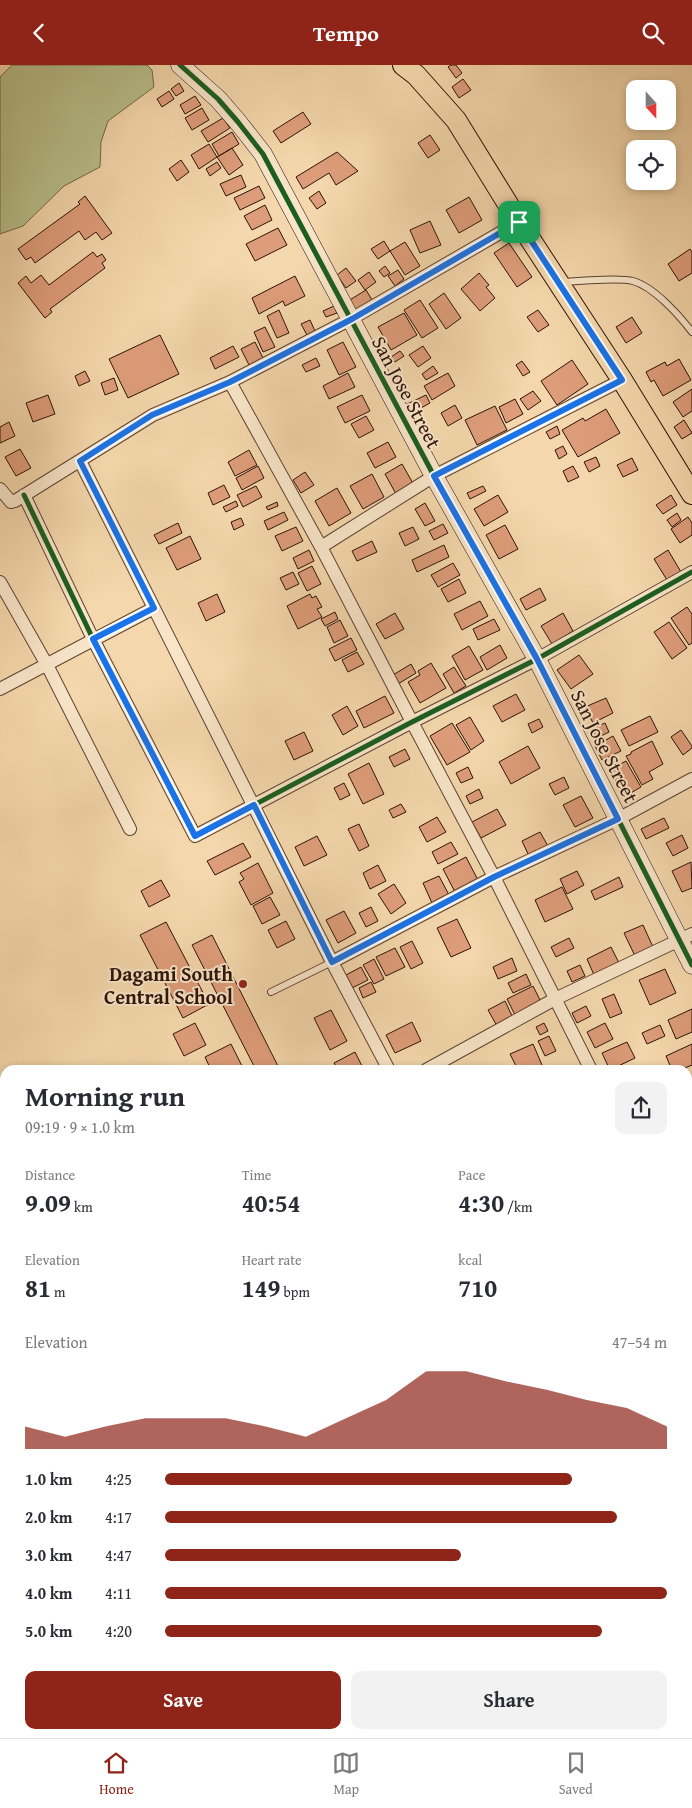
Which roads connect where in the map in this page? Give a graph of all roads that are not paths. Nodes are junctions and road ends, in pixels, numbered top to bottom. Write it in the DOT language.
graph roads {
  1 [pos="180,65"];
  2 [pos="402,65"];
  3 [pos="519,222"];
  4 [pos="558,282"];
  5 [pos="352,319"];
  6 [pos="692,332"];
  7 [pos="622,380"];
  8 [pos="230,382"];
  9 [pos="80,461"];
  10 [pos="434,476"];
  11 [pos="0,489"];
  12 [pos="24,495"];
  13 [pos="692,495"];
  14 [pos="321,547"];
  15 [pos="692,572"];
  16 [pos="0,582"];
  17 [pos="154,608"];
  18 [pos="93,639"];
  19 [pos="537,659"];
  20 [pos="47,665"];
  21 [pos="0,689"];
  22 [pos="412,722"];
  23 [pos="692,779"];
  24 [pos="254,805"];
  25 [pos="618,819"];
  26 [pos="130,829"];
  27 [pos="494,877"];
  28 [pos="686,938"];
  29 [pos="332,962"];
  30 [pos="692,965"];
  31 [pos="271,992"];
  32 [pos="555,999"];
  33 [pos="386,1065"];
  34 [pos="435,1065"];
  35 [pos="588,1065"];
  1 -- 5 [label="street, San Jose Street"];
  2 -- 3 [label="main road"];
  3 -- 4 [label="main road"];
  3 -- 5 [label="street"];
  4 -- 6 [label="lane"];
  4 -- 7 [label="main road"];
  5 -- 8 [label="street"];
  5 -- 10 [label="street, San Jose Street"];
  7 -- 10 [label="street"];
  7 -- 13 [label="main road"];
  8 -- 9 [label="street"];
  8 -- 14 [label="street"];
  9 -- 12 [label="street"];
  9 -- 17 [label="street"];
  10 -- 14 [label="street"];
  10 -- 19 [label="street, San Jose Street"];
  11 -- 12 [label="street"];
  12 -- 18 [label="street"];
  14 -- 22 [label="street"];
  15 -- 19 [label="street"];
  16 -- 20 [label="street"];
  17 -- 18 [label="street"];
  17 -- 24 [label="street"];
  18 -- 20 [label="street"];
  18 -- 24 [label="street"];
  19 -- 22 [label="street"];
  19 -- 25 [label="street, San Jose Street"];
  20 -- 21 [label="street"];
  20 -- 26 [label="street"];
  22 -- 24 [label="street"];
  22 -- 27 [label="street"];
  23 -- 25 [label="street"];
  24 -- 29 [label="street"];
  25 -- 27 [label="street"];
  25 -- 28 [label="street, San Jose Street"];
  27 -- 29 [label="street"];
  27 -- 32 [label="street"];
  28 -- 30 [label="street, San Jose Street"];
  28 -- 32 [label="street"];
  29 -- 31 [label="lane"];
  29 -- 33 [label="street"];
  32 -- 34 [label="street"];
  32 -- 35 [label="street"];
}
